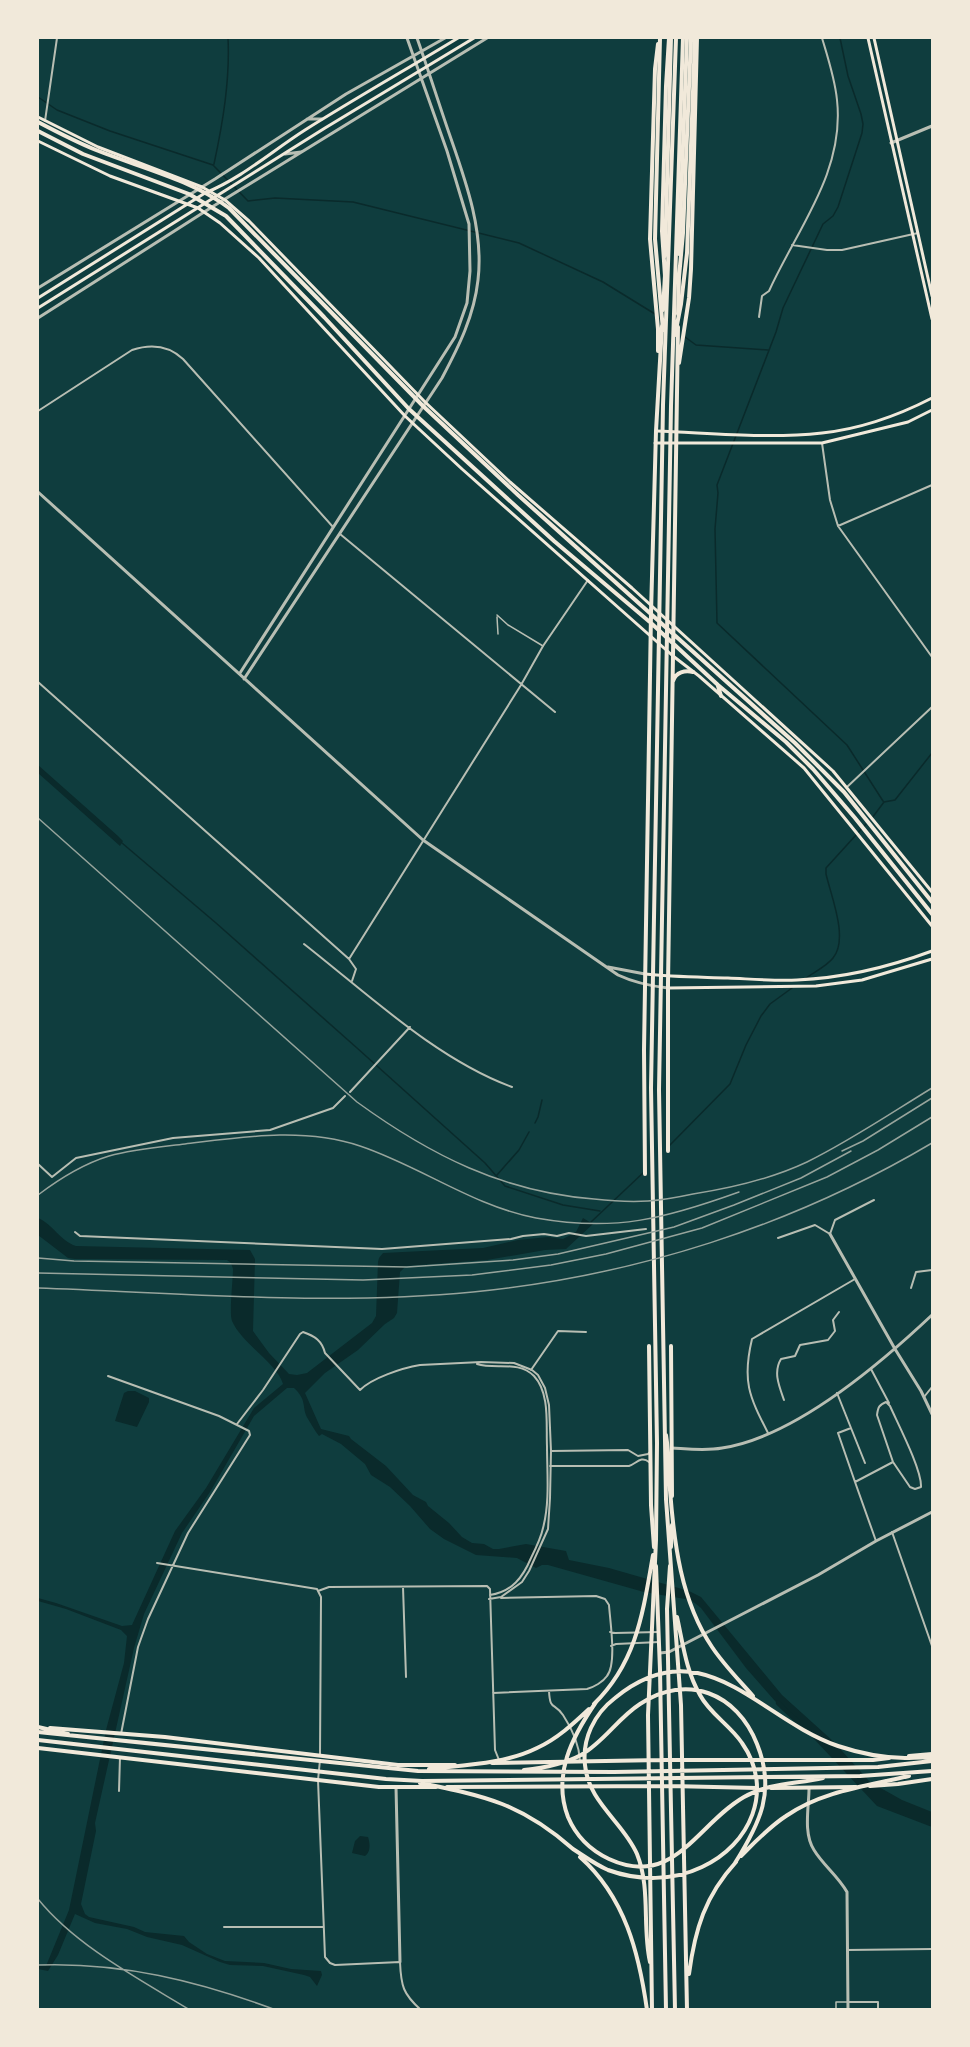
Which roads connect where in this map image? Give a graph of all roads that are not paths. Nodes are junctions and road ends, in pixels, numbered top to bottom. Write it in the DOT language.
graph roads {
  1 [pos="56,38"];
  2 [pos="407,38"];
  3 [pos="417,38"];
  4 [pos="445,38"];
  5 [pos="458,38"];
  6 [pos="473,38"];
  7 [pos="480,38"];
  8 [pos="487,38"];
  9 [pos="660,38"];
  10 [pos="672,38"];
  11 [pos="691,38"];
  12 [pos="823,38"];
  13 [pos="868,38"];
  14 [pos="874,38"];
  15 [pos="422,51"];
  16 [pos="413,56"];
  17 [pos="424,59"];
  18 [pos="416,63"];
  19 [pos="426,66"];
  20 [pos="419,71"];
  21 [pos="429,74"];
  22 [pos="422,79"];
  23 [pos="38,117"];
  24 [pos="324,118"];
  25 [pos="305,119"];
  26 [pos="38,122"];
  27 [pos="44,123"];
  28 [pos="933,126"];
  29 [pos="38,131"];
  30 [pos="38,141"];
  31 [pos="898,141"];
  32 [pos="891,143"];
  33 [pos="304,151"];
  34 [pos="285,154"];
  35 [pos="200,188"];
  36 [pos="207,192"];
  37 [pos="189,194"];
  38 [pos="215,197"];
  39 [pos="197,198"];
  40 [pos="178,201"];
  41 [pos="223,201"];
  42 [pos="206,203"];
  43 [pos="188,204"];
  44 [pos="212,207"];
  45 [pos="198,208"];
  46 [pos="204,212"];
  47 [pos="918,233"];
  48 [pos="913,234"];
  49 [pos="792,245"];
  50 [pos="664,276"];
  51 [pos="679,277"];
  52 [pos="38,288"];
  53 [pos="933,296"];
  54 [pos="38,298"];
  55 [pos="38,308"];
  56 [pos="759,317"];
  57 [pos="38,318"];
  58 [pos="933,319"];
  59 [pos="660,330"];
  60 [pos="677,347"];
  61 [pos="664,348"];
  62 [pos="417,397"];
  63 [pos="933,398"];
  64 [pos="424,404"];
  65 [pos="409,410"];
  66 [pos="933,410"];
  67 [pos="38,411"];
  68 [pos="405,416"];
  69 [pos="417,416"];
  70 [pos="412,422"];
  71 [pos="656,431"];
  72 [pos="677,432"];
  73 [pos="655,443"];
  74 [pos="677,443"];
  75 [pos="822,443"];
  76 [pos="933,485"];
  77 [pos="38,492"];
  78 [pos="837,526"];
  79 [pos="334,527"];
  80 [pos="339,534"];
  81 [pos="588,580"];
  82 [pos="651,605"];
  83 [pos="651,613"];
  84 [pos="651,623"];
  85 [pos="674,627"];
  86 [pos="498,634"];
  87 [pos="674,634"];
  88 [pos="650,636"];
  89 [pos="673,645"];
  90 [pos="543,646"];
  91 [pos="673,656"];
  92 [pos="933,657"];
  93 [pos="693,672"];
  94 [pos="240,674"];
  95 [pos="244,679"];
  96 [pos="38,682"];
  97 [pos="672,685"];
  98 [pos="718,685"];
  99 [pos="521,686"];
  100 [pos="722,696"];
  101 [pos="758,701"];
  102 [pos="754,705"];
  103 [pos="933,707"];
  104 [pos="555,712"];
  105 [pos="847,787"];
  106 [pos="843,803"];
  107 [pos="837,806"];
  108 [pos="423,840"];
  109 [pos="904,879"];
  110 [pos="899,883"];
  111 [pos="933,892"];
  112 [pos="933,902"];
  113 [pos="933,914"];
  114 [pos="933,926"];
  115 [pos="304,944"];
  116 [pos="933,951"];
  117 [pos="349,959"];
  118 [pos="933,959"];
  119 [pos="606,966"];
  120 [pos="645,974"];
  121 [pos="668,976"];
  122 [pos="352,981"];
  123 [pos="645,985"];
  124 [pos="668,988"];
  125 [pos="410,1027"];
  126 [pos="512,1087"];
  127 [pos="350,1092"];
  128 [pos="345,1096"];
  129 [pos="668,1151"];
  130 [pos="38,1164"];
  131 [pos="645,1174"];
  132 [pos="874,1200"];
  133 [pos="646,1229"];
  134 [pos="75,1232"];
  135 [pos="830,1234"];
  136 [pos="778,1238"];
  137 [pos="933,1270"];
  138 [pos="855,1280"];
  139 [pos="911,1288"];
  140 [pos="839,1312"];
  141 [pos="933,1315"];
  142 [pos="586,1332"];
  143 [pos="649,1346"];
  144 [pos="670,1346"];
  145 [pos="895,1349"];
  146 [pos="871,1369"];
  147 [pos="531,1371"];
  148 [pos="108,1376"];
  149 [pos="933,1387"];
  150 [pos="837,1393"];
  151 [pos="924,1397"];
  152 [pos="784,1400"];
  153 [pos="890,1406"];
  154 [pos="933,1414"];
  155 [pos="664,1421"];
  156 [pos="237,1424"];
  157 [pos="851,1428"];
  158 [pos="768,1433"];
  159 [pos="672,1448"];
  160 [pos="549,1451"];
  161 [pos="650,1452"];
  162 [pos="635,1454"];
  163 [pos="635,1462"];
  164 [pos="893,1462"];
  165 [pos="650,1463"];
  166 [pos="865,1463"];
  167 [pos="549,1466"];
  168 [pos="855,1482"];
  169 [pos="933,1512"];
  170 [pos="892,1532"];
  171 [pos="656,1540"];
  172 [pos="876,1541"];
  173 [pos="158,1563"];
  174 [pos="173,1566"];
  175 [pos="527,1570"];
  176 [pos="403,1587"];
  177 [pos="318,1591"];
  178 [pos="490,1597"];
  179 [pos="497,1598"];
  180 [pos="674,1598"];
  181 [pos="610,1632"];
  182 [pos="659,1632"];
  183 [pos="659,1642"];
  184 [pos="611,1646"];
  185 [pos="933,1646"];
  186 [pos="669,1652"];
  187 [pos="660,1653"];
  188 [pos="406,1677"];
  189 [pos="549,1691"];
  190 [pos="493,1693"];
  191 [pos="758,1701"];
  192 [pos="596,1702"];
  193 [pos="38,1727"];
  194 [pos="38,1732"];
  195 [pos="120,1734"];
  196 [pos="89,1739"];
  197 [pos="38,1740"];
  198 [pos="38,1748"];
  199 [pos="117,1756"];
  200 [pos="321,1757"];
  201 [pos="933,1758"];
  202 [pos="661,1760"];
  203 [pos="671,1760"];
  204 [pos="580,1761"];
  205 [pos="500,1763"];
  206 [pos="418,1771"];
  207 [pos="933,1772"];
  208 [pos="507,1773"];
  209 [pos="919,1773"];
  210 [pos="833,1776"];
  211 [pos="933,1779"];
  212 [pos="318,1780"];
  213 [pos="405,1780"];
  214 [pos="662,1786"];
  215 [pos="671,1786"];
  216 [pos="396,1787"];
  217 [pos="809,1789"];
  218 [pos="119,1791"];
  219 [pos="573,1849"];
  220 [pos="735,1863"];
  221 [pos="224,1927"];
  222 [pos="323,1927"];
  223 [pos="933,1949"];
  224 [pos="847,1950"];
  225 [pos="400,1962"];
  226 [pos="652,1971"];
  227 [pos="687,1987"];
  228 [pos="848,2002"];
  229 [pos="421,2010"];
  230 [pos="647,2010"];
  231 [pos="652,2010"];
  232 [pos="666,2010"];
  233 [pos="675,2010"];
  234 [pos="687,2010"];
  235 [pos="836,2010"];
  236 [pos="848,2010"];
  237 [pos="878,2010"];
  1 -- 27 [label="street"];
  2 -- 16 [label="street"];
  3 -- 15 [label="street"];
  4 -- 15 [label="street"];
  5 -- 17 [label="main road"];
  6 -- 7 [label="street"];
  6 -- 19 [label="main road"];
  8 -- 21 [label="street"];
  9 -- 59 [label="main road"];
  9 -- 61 [label="main road"];
  10 -- 50 [label="main road"];
  10 -- 50 [label="main road"];
  10 -- 61 [label="main road"];
  11 -- 51 [label="main road"];
  11 -- 51 [label="main road"];
  11 -- 60 [label="main road"];
  11 -- 60 [label="main road"];
  11 -- 60 [label="main road"];
  12 -- 49 [label="street"];
  13 -- 32 [label="main road"];
  14 -- 31 [label="main road"];
  15 -- 16 [label="street"];
  15 -- 17 [label="street"];
  16 -- 18 [label="street"];
  16 -- 25 [label="street"];
  17 -- 18 [label="main road"];
  17 -- 19 [label="street"];
  18 -- 20 [label="street"];
  18 -- 24 [label="main road"];
  19 -- 20 [label="main road"];
  19 -- 21 [label="street"];
  20 -- 22 [label="street"];
  20 -- 34 [label="main road"];
  21 -- 22 [label="street"];
  21 -- 64 [label="street"];
  22 -- 33 [label="street"];
  22 -- 62 [label="street"];
  23 -- 27 [label="main road"];
  24 -- 25 [label="street"];
  24 -- 36 [label="main road"];
  25 -- 35 [label="street"];
  26 -- 27 [label="main road"];
  27 -- 35 [label="main road"];
  28 -- 31 [label="street"];
  29 -- 37 [label="main road"];
  30 -- 40 [label="main road"];
  31 -- 32 [label="street"];
  31 -- 47 [label="main road"];
  32 -- 48 [label="main road"];
  33 -- 34 [label="street"];
  33 -- 41 [label="street"];
  34 -- 38 [label="main road"];
  35 -- 36 [label="main road"];
  35 -- 37 [label="street"];
  36 -- 38 [label="main road"];
  36 -- 39 [label="main road"];
  37 -- 39 [label="main road"];
  37 -- 40 [label="street"];
  38 -- 41 [label="main road"];
  38 -- 42 [label="main road"];
  39 -- 42 [label="main road"];
  39 -- 43 [label="main road"];
  40 -- 43 [label="main road"];
  40 -- 52 [label="street"];
  41 -- 44 [label="street"];
  41 -- 62 [label="main road"];
  42 -- 44 [label="main road"];
  42 -- 45 [label="main road"];
  43 -- 45 [label="main road"];
  43 -- 54 [label="main road"];
  44 -- 46 [label="street"];
  44 -- 65 [label="main road"];
  45 -- 46 [label="main road"];
  45 -- 55 [label="main road"];
  46 -- 57 [label="street"];
  46 -- 68 [label="main road"];
  47 -- 48 [label="street"];
  47 -- 53 [label="main road"];
  48 -- 49 [label="street"];
  48 -- 58 [label="main road"];
  49 -- 56 [label="street"];
  50 -- 59 [label="main road"];
  51 -- 60 [label="main road"];
  59 -- 71 [label="main road"];
  60 -- 72 [label="main road"];
  60 -- 155 [label="main road"];
  61 -- 171 [label="main road"];
  62 -- 64 [label="main road"];
  62 -- 65 [label="street"];
  63 -- 72 [label="main road"];
  64 -- 69 [label="street"];
  64 -- 82 [label="main road"];
  64 -- 83 [label="main road"];
  65 -- 68 [label="street"];
  65 -- 69 [label="main road"];
  66 -- 75 [label="main road"];
  67 -- 79 [label="street"];
  68 -- 70 [label="main road"];
  68 -- 79 [label="street"];
  69 -- 70 [label="street"];
  69 -- 84 [label="main road"];
  70 -- 80 [label="street"];
  70 -- 81 [label="main road"];
  71 -- 72 [label="main road"];
  71 -- 73 [label="main road"];
  72 -- 74 [label="main road"];
  73 -- 74 [label="main road"];
  73 -- 82 [label="main road"];
  74 -- 75 [label="main road"];
  74 -- 85 [label="main road"];
  75 -- 78 [label="street"];
  76 -- 78 [label="street"];
  77 -- 94 [label="street"];
  78 -- 92 [label="street"];
  79 -- 94 [label="street"];
  80 -- 95 [label="street"];
  80 -- 99 [label="street"];
  81 -- 88 [label="main road"];
  81 -- 90 [label="street"];
  82 -- 83 [label="main road"];
  82 -- 85 [label="main road"];
  83 -- 84 [label="main road"];
  83 -- 87 [label="main road"];
  84 -- 88 [label="main road"];
  84 -- 89 [label="main road"];
  85 -- 87 [label="main road"];
  85 -- 101 [label="main road"];
  86 -- 90 [label="lane"];
  87 -- 89 [label="main road"];
  87 -- 102 [label="main road"];
  88 -- 91 [label="main road"];
  88 -- 120 [label="main road"];
  89 -- 91 [label="main road"];
  89 -- 98 [label="main road"];
  90 -- 99 [label="street"];
  91 -- 93 [label="main road"];
  91 -- 97 [label="main road"];
  93 -- 97 [label="main road"];
  93 -- 100 [label="main road"];
  94 -- 95 [label="street"];
  95 -- 108 [label="street"];
  96 -- 117 [label="street"];
  97 -- 121 [label="main road"];
  98 -- 100 [label="main road"];
  98 -- 106 [label="main road"];
  99 -- 104 [label="street"];
  99 -- 108 [label="street"];
  100 -- 107 [label="main road"];
  101 -- 102 [label="main road"];
  101 -- 105 [label="main road"];
  102 -- 112 [label="main road"];
  103 -- 105 [label="street"];
  105 -- 111 [label="main road"];
  106 -- 107 [label="main road"];
  106 -- 109 [label="main road"];
  107 -- 110 [label="main road"];
  108 -- 117 [label="street"];
  108 -- 119 [label="street"];
  109 -- 110 [label="main road"];
  109 -- 113 [label="main road"];
  110 -- 114 [label="main road"];
  115 -- 122 [label="street"];
  116 -- 121 [label="main road"];
  117 -- 122 [label="street"];
  118 -- 124 [label="main road"];
  119 -- 120 [label="street"];
  119 -- 123 [label="street"];
  120 -- 121 [label="main road"];
  120 -- 123 [label="main road"];
  121 -- 124 [label="main road"];
  122 -- 125 [label="street"];
  123 -- 124 [label="street"];
  123 -- 131 [label="main road"];
  124 -- 129 [label="main road"];
  125 -- 126 [label="street"];
  125 -- 127 [label="street"];
  128 -- 130 [label="street"];
  132 -- 135 [label="street"];
  133 -- 134 [label="street"];
  135 -- 136 [label="street"];
  135 -- 138 [label="street"];
  137 -- 139 [label="street"];
  138 -- 145 [label="street"];
  138 -- 158 [label="street"];
  140 -- 152 [label="street"];
  141 -- 145 [label="street"];
  142 -- 147 [label="street"];
  143 -- 161 [label="main road"];
  144 -- 159 [label="main road"];
  145 -- 146 [label="street"];
  145 -- 151 [label="street"];
  146 -- 150 [label="street"];
  146 -- 153 [label="street"];
  147 -- 156 [label="street"];
  147 -- 160 [label="street"];
  148 -- 156 [label="street"];
  149 -- 151 [label="street"];
  150 -- 157 [label="street"];
  150 -- 158 [label="street"];
  151 -- 154 [label="street"];
  153 -- 164 [label="street"];
  153 -- 164 [label="street"];
  155 -- 180 [label="main road"];
  155 -- 191 [label="main road"];
  156 -- 174 [label="street"];
  157 -- 166 [label="street"];
  157 -- 168 [label="street"];
  158 -- 159 [label="street"];
  159 -- 186 [label="main road"];
  160 -- 162 [label="street"];
  160 -- 167 [label="street"];
  161 -- 162 [label="street"];
  161 -- 165 [label="main road"];
  162 -- 163 [label="street"];
  163 -- 165 [label="street"];
  163 -- 167 [label="street"];
  164 -- 168 [label="street"];
  165 -- 182 [label="main road"];
  167 -- 175 [label="street"];
  167 -- 175 [label="street"];
  168 -- 172 [label="street"];
  169 -- 170 [label="street"];
  170 -- 172 [label="street"];
  170 -- 185 [label="street"];
  171 -- 192 [label="main road"];
  171 -- 226 [label="main road"];
  172 -- 186 [label="street"];
  173 -- 174 [label="street"];
  174 -- 177 [label="street"];
  174 -- 195 [label="street"];
  175 -- 178 [label="street"];
  175 -- 179 [label="street"];
  176 -- 177 [label="street"];
  176 -- 178 [label="street"];
  176 -- 188 [label="street"];
  177 -- 200 [label="street"];
  178 -- 179 [label="street"];
  178 -- 190 [label="street"];
  179 -- 181 [label="street"];
  180 -- 219 [label="main road"];
  180 -- 227 [label="main road"];
  181 -- 182 [label="street"];
  181 -- 184 [label="street"];
  182 -- 183 [label="main road"];
  183 -- 184 [label="street"];
  183 -- 187 [label="main road"];
  184 -- 189 [label="street"];
  186 -- 187 [label="street"];
  186 -- 203 [label="main road"];
  187 -- 202 [label="main road"];
  189 -- 190 [label="street"];
  189 -- 204 [label="street"];
  190 -- 205 [label="street"];
  191 -- 201 [label="main road"];
  191 -- 226 [label="main road"];
  192 -- 206 [label="main road"];
  192 -- 210 [label="main road"];
  193 -- 195 [label="main road"];
  193 -- 196 [label="main road"];
  194 -- 196 [label="main road"];
  195 -- 200 [label="main road"];
  196 -- 206 [label="main road"];
  197 -- 213 [label="main road"];
  198 -- 199 [label="main road"];
  199 -- 212 [label="main road"];
  199 -- 218 [label="street"];
  200 -- 205 [label="main road"];
  200 -- 212 [label="street"];
  201 -- 203 [label="main road"];
  201 -- 208 [label="main road"];
  202 -- 203 [label="main road"];
  202 -- 204 [label="main road"];
  202 -- 214 [label="main road"];
  203 -- 215 [label="main road"];
  204 -- 205 [label="main road"];
  206 -- 208 [label="main road"];
  207 -- 209 [label="main road"];
  208 -- 220 [label="main road"];
  209 -- 210 [label="main road"];
  209 -- 220 [label="main road"];
  210 -- 213 [label="main road"];
  211 -- 217 [label="main road"];
  212 -- 216 [label="main road"];
  212 -- 222 [label="street"];
  213 -- 219 [label="main road"];
  214 -- 215 [label="main road"];
  214 -- 216 [label="main road"];
  214 -- 232 [label="main road"];
  215 -- 217 [label="main road"];
  215 -- 233 [label="main road"];
  216 -- 225 [label="street"];
  217 -- 224 [label="street"];
  219 -- 230 [label="main road"];
  220 -- 227 [label="main road"];
  221 -- 222 [label="street"];
  222 -- 225 [label="street"];
  223 -- 224 [label="street"];
  224 -- 228 [label="street"];
  225 -- 229 [label="street"];
  226 -- 231 [label="main road"];
  227 -- 234 [label="main road"];
  228 -- 235 [label="lane"];
  228 -- 236 [label="street"];
  228 -- 237 [label="street"];
}
